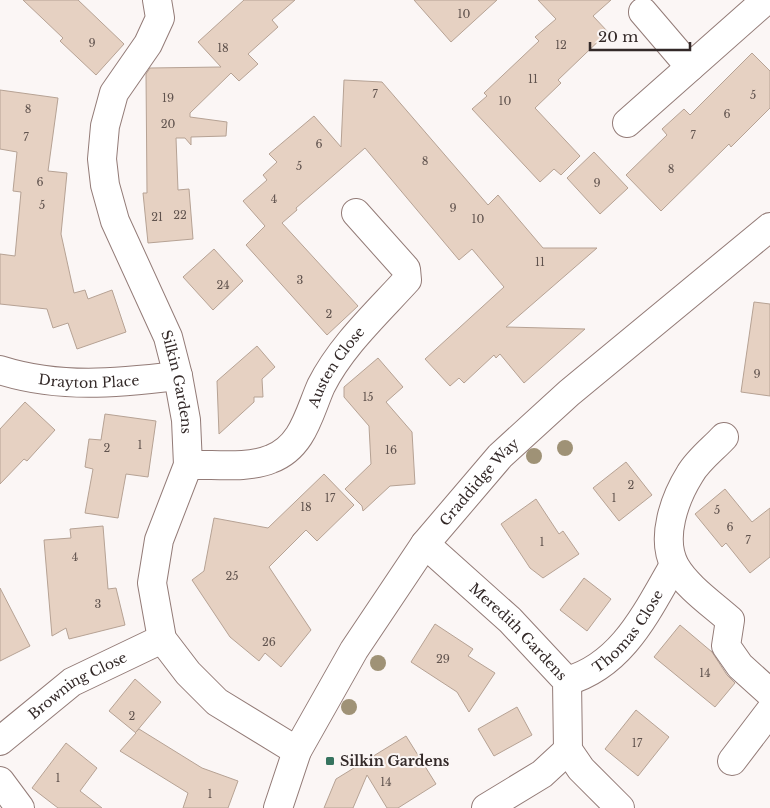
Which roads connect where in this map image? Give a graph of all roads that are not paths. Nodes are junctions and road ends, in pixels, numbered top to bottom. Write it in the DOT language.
graph roads {
  1 [pos="157,0"];
  2 [pos="766,0"];
  3 [pos="643,12"];
  4 [pos="690,67"];
  5 [pos="628,123"];
  6 [pos="356,213"];
  7 [pos="770,227"];
  8 [pos="3,376"];
  9 [pos="178,376"];
  10 [pos="724,437"];
  11 [pos="188,465"];
  12 [pos="425,544"];
  13 [pos="674,565"];
  14 [pos="162,639"];
  15 [pos="566,680"];
  16 [pos="770,692"];
  17 [pos="770,711"];
  18 [pos="0,741"];
  19 [pos="568,750"];
  20 [pos="297,751"];
  21 [pos="732,761"];
  22 [pos="0,781"];
  23 [pos="20,808"];
  24 [pos="278,808"];
  25 [pos="486,808"];
  26 [pos="620,808"];
  1 -- 9 [label="street, Silkin Gardens"];
  2 -- 4 [label="street"];
  3 -- 4 [label="street"];
  4 -- 5 [label="street"];
  6 -- 11 [label="street, Austen Close"];
  7 -- 12 [label="street, Graddidge Way"];
  8 -- 9 [label="street, Drayton Place"];
  9 -- 11 [label="street, Silkin Gardens"];
  10 -- 13 [label="street"];
  11 -- 14 [label="street, Silkin Gardens"];
  12 -- 15 [label="street, Meredith Gardens"];
  12 -- 20 [label="street, Graddidge Way"];
  13 -- 15 [label="street, Thomas Close"];
  13 -- 16 [label="street"];
  14 -- 18 [label="street, Browning Close"];
  14 -- 20 [label="street, Silkin Gardens"];
  15 -- 19 [label="street, Meredith Gardens"];
  17 -- 21 [label="street"];
  19 -- 25 [label="street"];
  19 -- 26 [label="street"];
  20 -- 24 [label="street, Graddidge Way"];
  22 -- 23 [label="street"];
}
